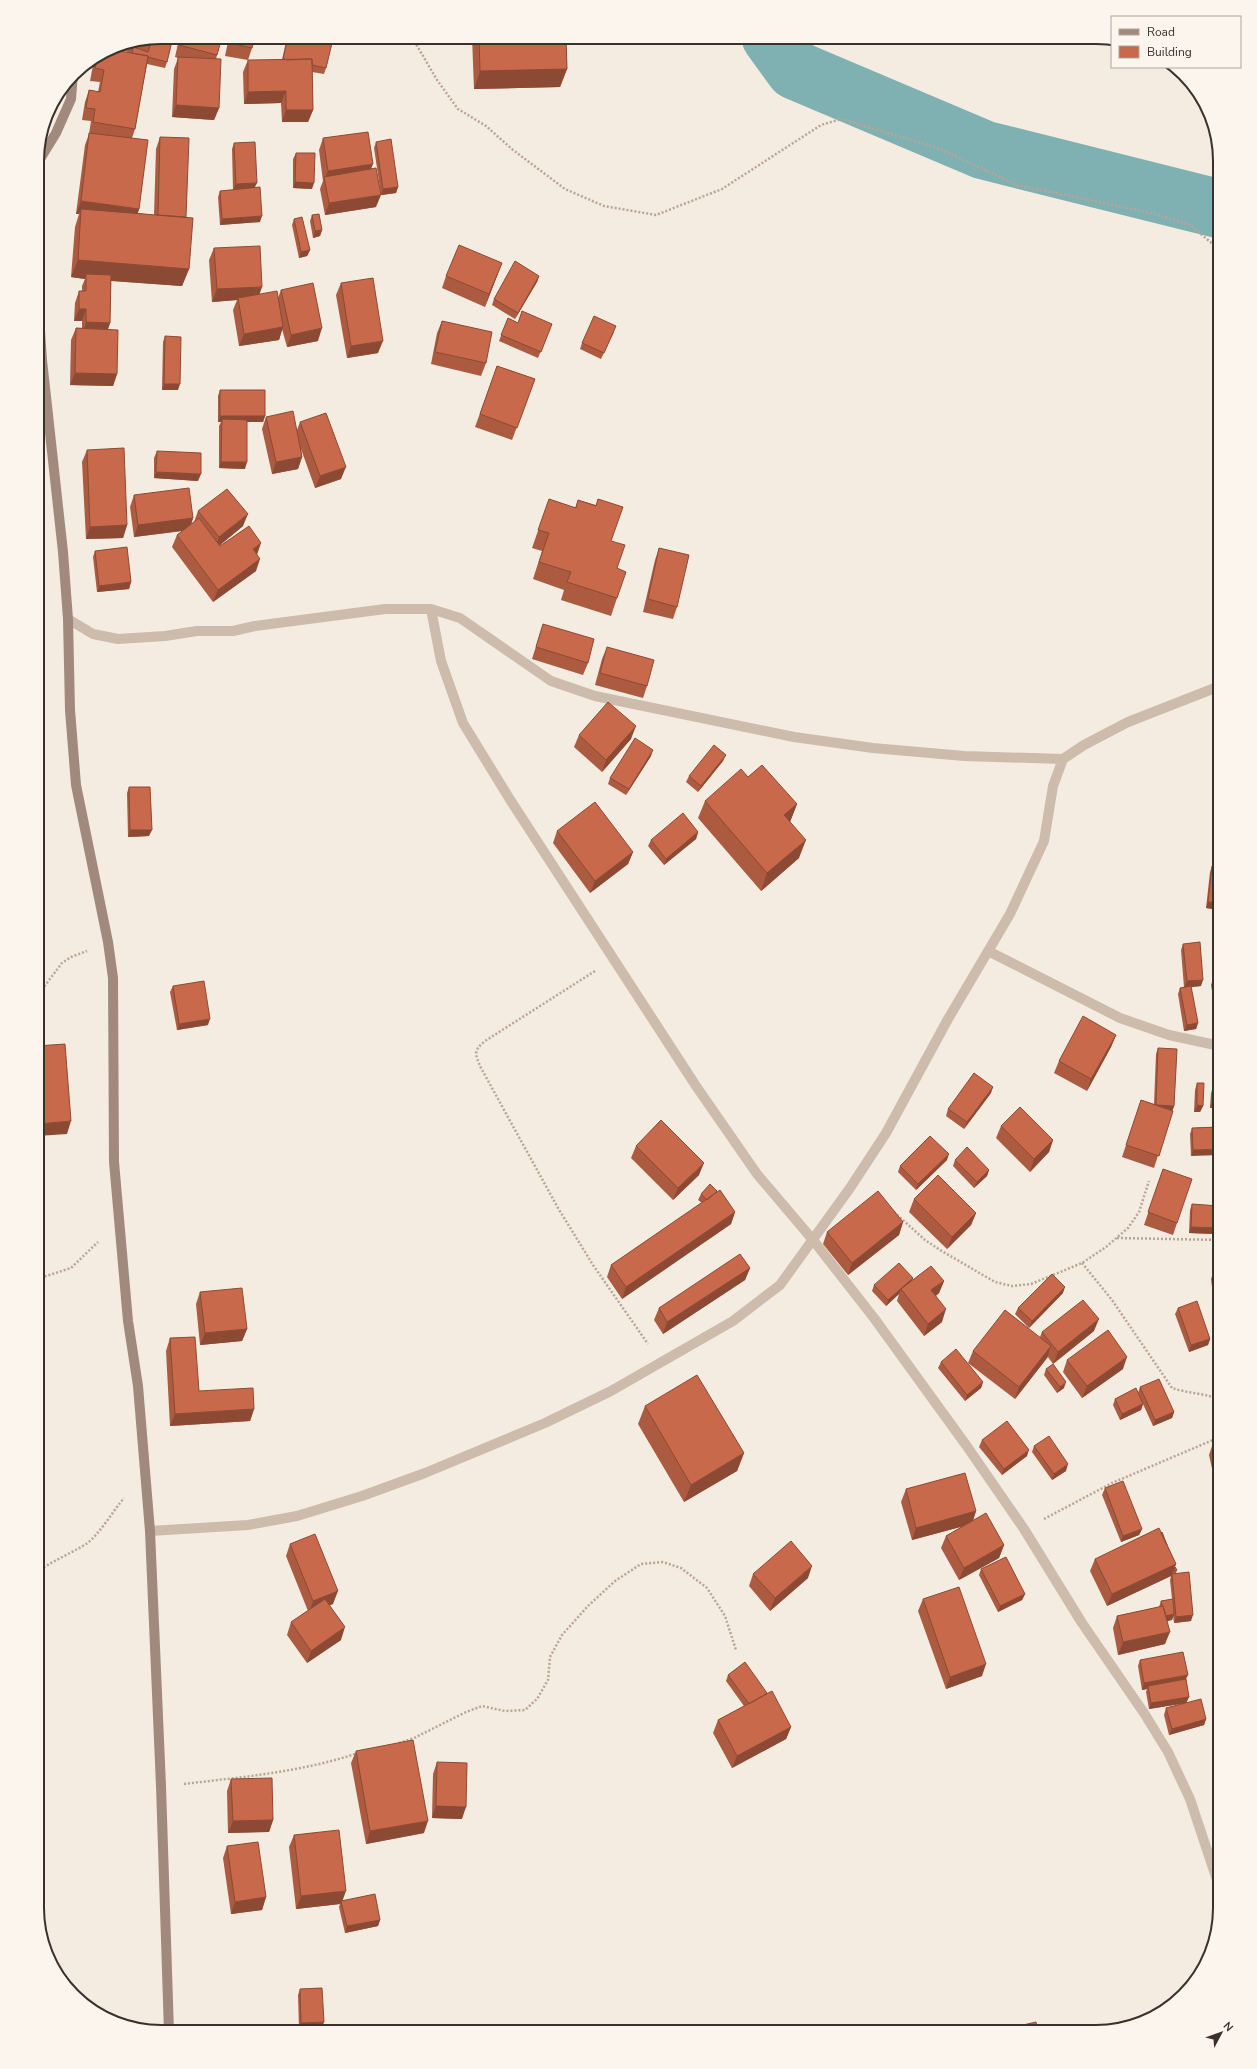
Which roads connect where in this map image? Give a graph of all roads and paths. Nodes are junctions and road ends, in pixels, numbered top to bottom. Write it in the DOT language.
graph roads {
  1 [pos="416,44"];
  2 [pos="72,85"];
  3 [pos="44,152"];
  4 [pos="1213,244"];
  5 [pos="44,378"];
  6 [pos="431,609"];
  7 [pos="68,619"];
  8 [pos="1213,689"];
  9 [pos="1063,759"];
  10 [pos="108,942"];
  11 [pos="988,951"];
  12 [pos="612,960"];
  13 [pos="44,987"];
  14 [pos="1213,1044"];
  15 [pos="1149,1181"];
  16 [pos="889,1209"];
  17 [pos="119,1221"];
  18 [pos="1117,1238"];
  19 [pos="813,1240"];
  20 [pos="1213,1240"];
  21 [pos="1082,1263"];
  22 [pos="44,1277"];
  23 [pos="660,1363"];
  24 [pos="1213,1397"];
  25 [pos="1213,1440"];
  26 [pos="145,1473"];
  27 [pos="1024,1529"];
  28 [pos="150,1531"];
  29 [pos="44,1568"];
  30 [pos="736,1650"];
  31 [pos="394,1745"];
  32 [pos="360,1752"];
  33 [pos="161,1786"];
  34 [pos="1213,1868"];
  35 [pos="169,2025"];
  1 -- 4 [label="path"];
  2 -- 3 [label="street"];
  5 -- 7 [label="street"];
  6 -- 7 [label="street"];
  6 -- 9 [label="street"];
  6 -- 12 [label="street"];
  7 -- 10 [label="street"];
  8 -- 9 [label="street"];
  9 -- 11 [label="street"];
  10 -- 13 [label="path"];
  10 -- 17 [label="street"];
  11 -- 14 [label="street"];
  11 -- 19 [label="street"];
  12 -- 19 [label="street"];
  12 -- 23 [label="path"];
  15 -- 18 [label="path"];
  16 -- 21 [label="path"];
  17 -- 22 [label="path"];
  17 -- 26 [label="street"];
  18 -- 20 [label="path"];
  18 -- 21 [label="path"];
  19 -- 23 [label="street"];
  19 -- 27 [label="street"];
  21 -- 24 [label="path"];
  23 -- 28 [label="street"];
  25 -- 27 [label="path"];
  26 -- 28 [label="street"];
  26 -- 29 [label="path"];
  27 -- 34 [label="street"];
  28 -- 33 [label="street"];
  30 -- 31 [label="path"];
  32 -- 33 [label="path"];
  33 -- 35 [label="street"];
}
